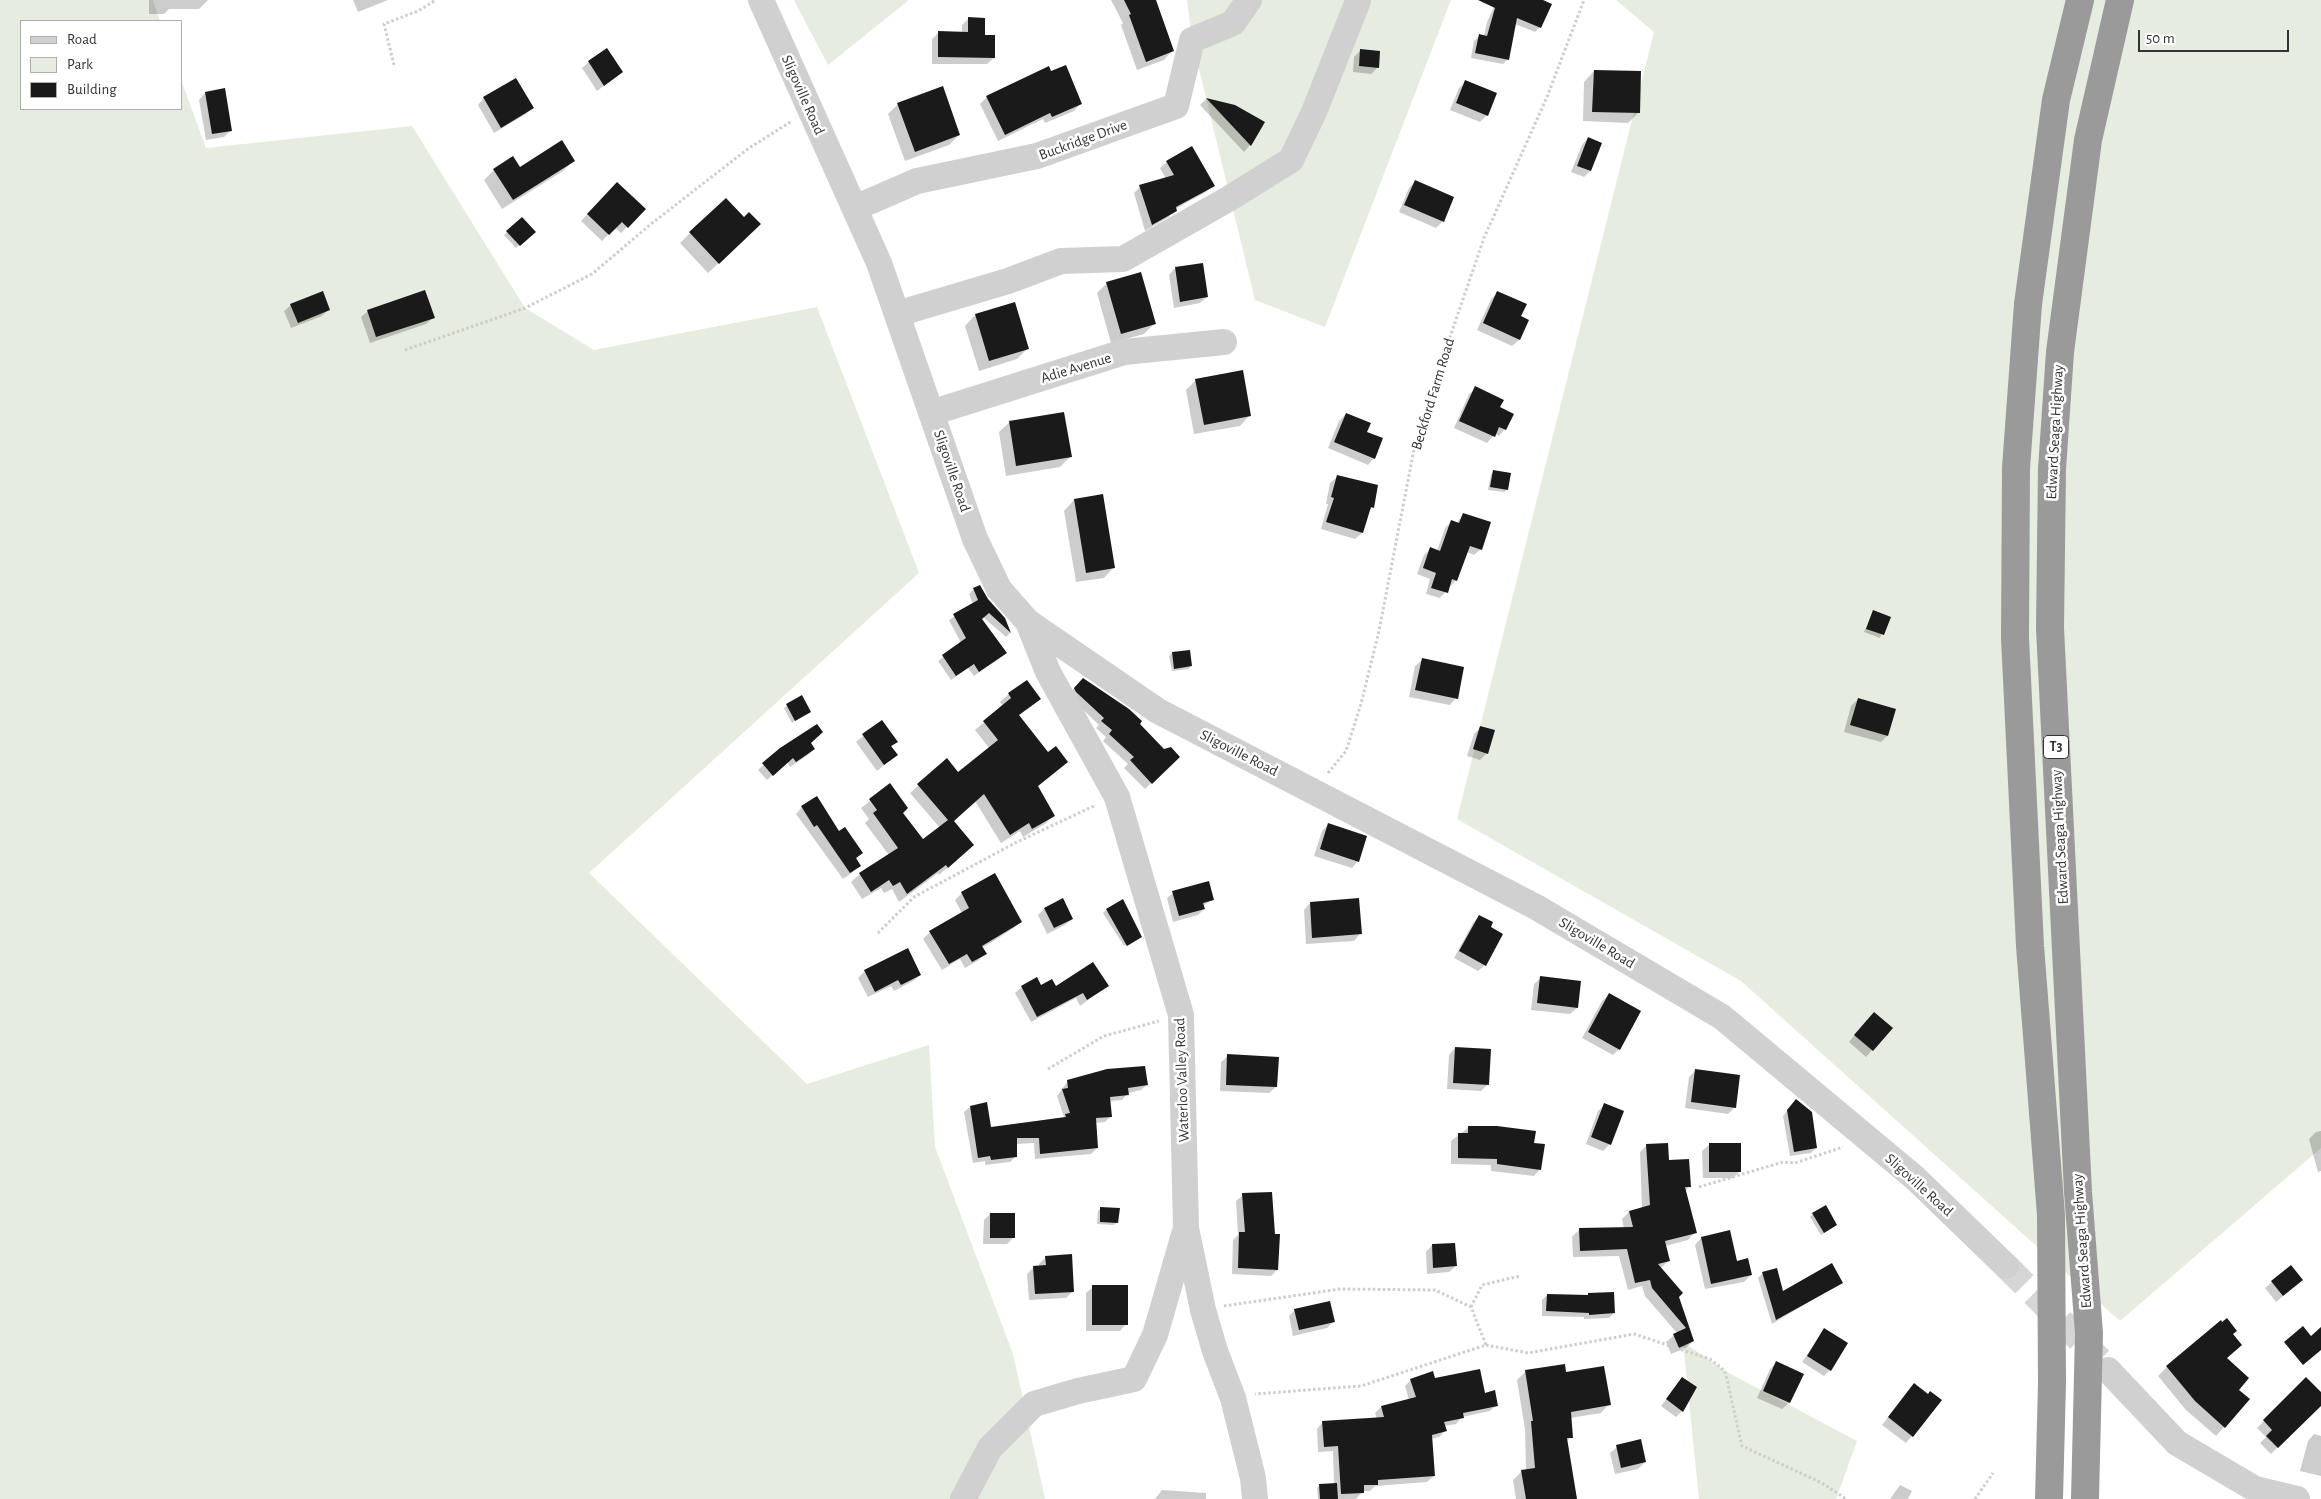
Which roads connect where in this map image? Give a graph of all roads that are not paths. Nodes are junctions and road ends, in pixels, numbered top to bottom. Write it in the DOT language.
graph roads {
  1 [pos="761,0"];
  2 [pos="1249,0"];
  3 [pos="2080,0"];
  4 [pos="2120,0"];
  5 [pos="1358,1"];
  6 [pos="854,208"];
  7 [pos="897,314"];
  8 [pos="1224,342"];
  9 [pos="931,413"];
  10 [pos="1028,622"];
  11 [pos="1186,1228"];
  12 [pos="2006,1266"];
  13 [pos="2108,1370"];
  14 [pos="963,1499"];
  15 [pos="1255,1499"];
  16 [pos="2049,1499"];
  17 [pos="2085,1499"];
  18 [pos="2297,1499"];
  1 -- 6 [label="street, Sligoville Road"];
  2 -- 6 [label="street, Buckridge Drive"];
  3 -- 16 [label="highway, Edward Seaga Highway"];
  4 -- 17 [label="highway, Edward Seaga Highway / T3"];
  5 -- 7 [label="street"];
  6 -- 7 [label="street, Sligoville Road"];
  7 -- 9 [label="street, Sligoville Road"];
  8 -- 9 [label="street, Adie Avenue"];
  9 -- 10 [label="street, Sligoville Road"];
  10 -- 11 [label="street, Waterloo Valley Road"];
  10 -- 12 [label="street, Sligoville Road"];
  11 -- 14 [label="street"];
  11 -- 15 [label="street, Waterloo Valley Road"];
  13 -- 18 [label="street"];
}
